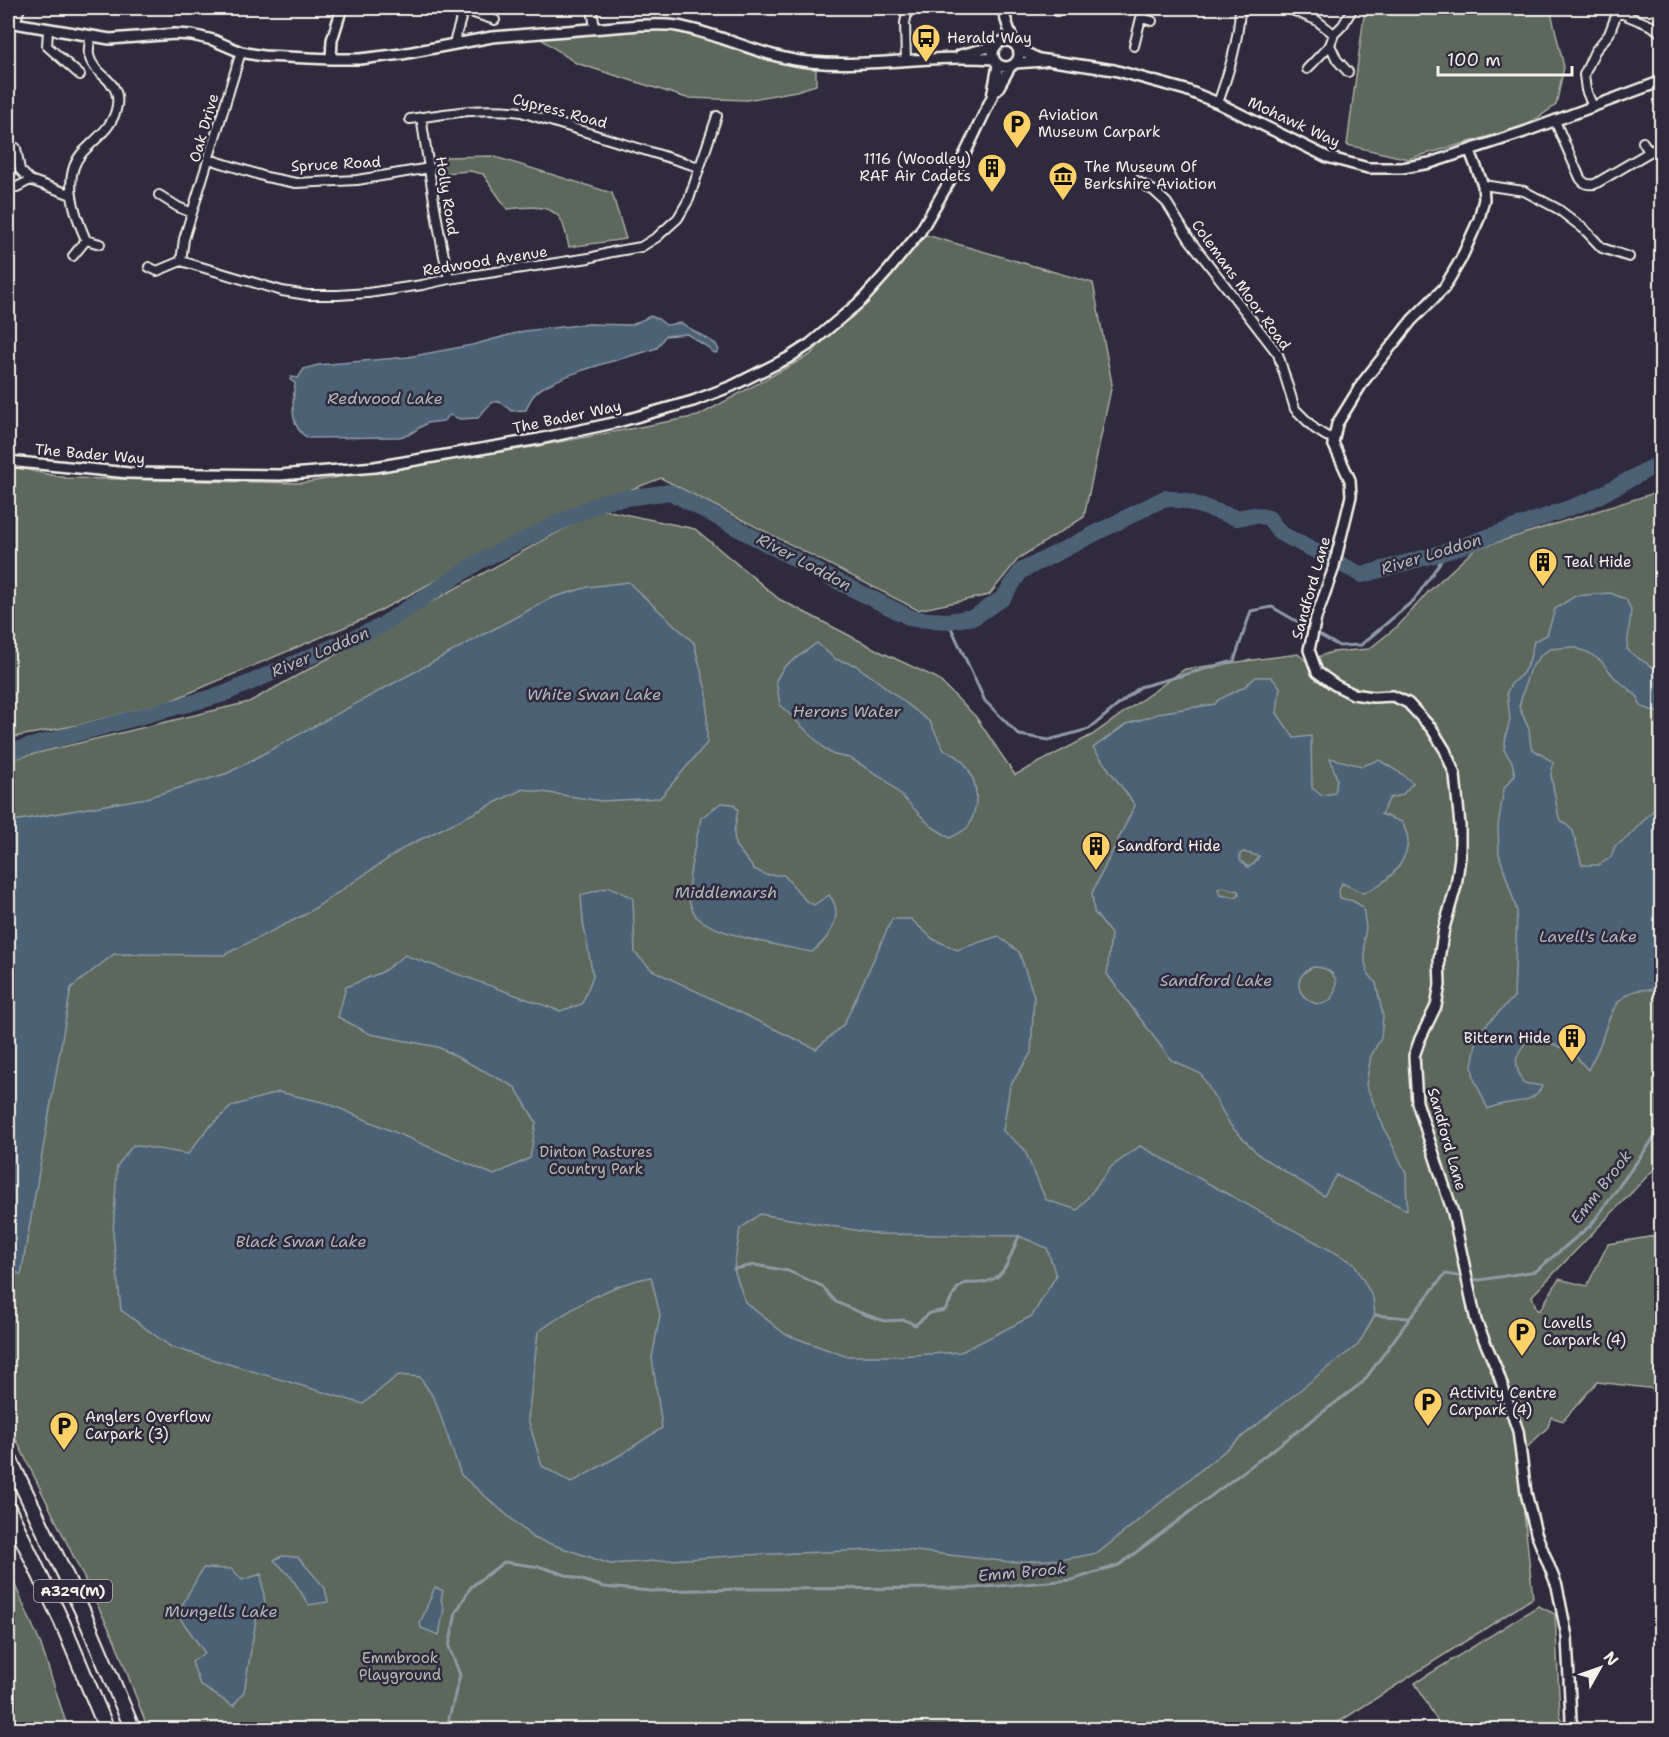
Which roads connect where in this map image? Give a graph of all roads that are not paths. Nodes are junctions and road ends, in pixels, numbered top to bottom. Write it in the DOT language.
graph roads {
  1 [pos="20,8"];
  2 [pos="342,8"];
  3 [pos="592,8"];
  4 [pos="908,8"];
  5 [pos="1002,8"];
  6 [pos="1146,8"];
  7 [pos="1257,8"];
  8 [pos="1287,8"];
  9 [pos="1353,8"];
  10 [pos="464,9"];
  11 [pos="1239,9"];
  12 [pos="1619,10"];
  13 [pos="1141,18"];
  14 [pos="495,20"];
  15 [pos="1152,21"];
  16 [pos="11,22"];
  17 [pos="595,29"];
  18 [pos="48,30"];
  19 [pos="1334,34"];
  20 [pos="1662,34"];
  21 [pos="90,37"];
  22 [pos="454,43"];
  23 [pos="999,43"];
  24 [pos="1330,45"];
  25 [pos="1016,46"];
  26 [pos="1134,46"];
  27 [pos="242,51"];
  28 [pos="956,57"];
  29 [pos="331,59"];
  30 [pos="906,61"];
  31 [pos="1049,61"];
  32 [pos="996,62"];
  33 [pos="1013,65"];
  34 [pos="1307,69"];
  35 [pos="1348,72"];
  36 [pos="80,75"];
  37 [pos="1662,81"];
  38 [pos="993,98"];
  39 [pos="1218,103"];
  40 [pos="1593,107"];
  41 [pos="717,116"];
  42 [pos="421,117"];
  43 [pos="410,119"];
  44 [pos="1555,122"];
  45 [pos="1643,142"];
  46 [pos="1658,147"];
  47 [pos="16,148"];
  48 [pos="1470,151"];
  49 [pos="1649,152"];
  50 [pos="210,159"];
  51 [pos="430,168"];
  52 [pos="699,168"];
  53 [pos="30,180"];
  54 [pos="1137,181"];
  55 [pos="1483,185"];
  56 [pos="17,187"];
  57 [pos="72,195"];
  58 [pos="159,195"];
  59 [pos="192,213"];
  60 [pos="86,240"];
  61 [pos="100,244"];
  62 [pos="73,256"];
  63 [pos="1629,257"];
  64 [pos="181,261"];
  65 [pos="149,267"];
  66 [pos="449,279"];
  67 [pos="1332,438"];
  68 [pos="8,461"];
  69 [pos="8,1456"];
  70 [pos="8,1508"];
  71 [pos="107,1730"];
  72 [pos="133,1730"];
  73 [pos="1574,1730"];
  1 -- 16 [label="street"];
  2 -- 29 [label="street"];
  3 -- 17 [label="street"];
  4 -- 30 [label="street"];
  5 -- 23 [label="street"];
  5 -- 25 [label="street"];
  6 -- 13 [label="street"];
  7 -- 11 [label="street"];
  8 -- 19 [label="street"];
  9 -- 19 [label="street"];
  10 -- 14 [label="street"];
  10 -- 22 [label="street"];
  11 -- 39 [label="street"];
  12 -- 20 [label="street"];
  12 -- 40 [label="street"];
  13 -- 15 [label="street"];
  13 -- 26 [label="street"];
  16 -- 18 [label="street"];
  17 -- 22 [label="street"];
  17 -- 30 [label="street"];
  18 -- 21 [label="street"];
  18 -- 36 [label="street"];
  19 -- 24 [label="street"];
  21 -- 27 [label="street"];
  21 -- 57 [label="street"];
  22 -- 29 [label="street"];
  23 -- 25 [label="street"];
  23 -- 28 [label="street"];
  23 -- 32 [label="street"];
  24 -- 34 [label="street"];
  24 -- 35 [label="street"];
  25 -- 31 [label="street, Mohawk Way"];
  25 -- 33 [label="street"];
  27 -- 29 [label="street"];
  27 -- 50 [label="street, Oak Drive"];
  28 -- 30 [label="street"];
  28 -- 32 [label="street"];
  31 -- 33 [label="street, Mohawk Way"];
  31 -- 39 [label="street, Mohawk Way"];
  32 -- 33 [label="street"];
  32 -- 38 [label="street, The Bader Way"];
  33 -- 38 [label="street, The Bader Way"];
  37 -- 40 [label="street, Mohawk Way"];
  38 -- 68 [label="street, The Bader Way"];
  39 -- 48 [label="street, Mohawk Way"];
  40 -- 44 [label="street, Mohawk Way"];
  41 -- 52 [label="street, Redwood Avenue"];
  42 -- 43 [label="street, Cypress Road"];
  42 -- 51 [label="street, Holly Road"];
  42 -- 52 [label="street, Cypress Road"];
  44 -- 48 [label="street, Mohawk Way"];
  44 -- 49 [label="street"];
  45 -- 49 [label="street"];
  46 -- 49 [label="street"];
  47 -- 53 [label="street"];
  48 -- 55 [label="street"];
  50 -- 51 [label="street, Spruce Road"];
  50 -- 59 [label="street, Oak Drive"];
  51 -- 66 [label="street, Holly Road"];
  52 -- 66 [label="street, Redwood Avenue"];
  53 -- 56 [label="street"];
  53 -- 57 [label="street"];
  54 -- 67 [label="street, Colemans Moor Road"];
  55 -- 63 [label="street"];
  55 -- 67 [label="street"];
  57 -- 60 [label="street"];
  58 -- 59 [label="street"];
  59 -- 64 [label="street, Oak Drive"];
  60 -- 61 [label="street"];
  60 -- 62 [label="street"];
  64 -- 65 [label="street"];
  64 -- 66 [label="street, Redwood Avenue"];
  67 -- 73 [label="street, Sandford Lane"];
  69 -- 72 [label="highway, A329(M)"];
  70 -- 71 [label="highway, A329(M)"];
}
